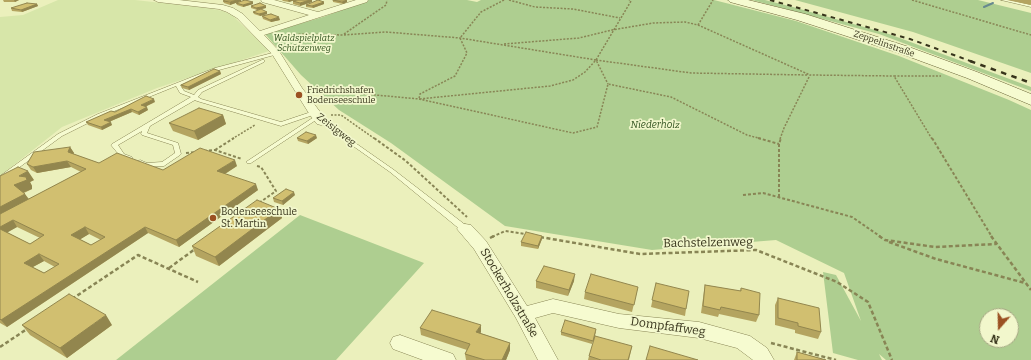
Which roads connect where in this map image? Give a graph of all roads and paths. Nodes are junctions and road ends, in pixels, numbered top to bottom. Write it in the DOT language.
graph roads {
  1 [pos="158,0"];
  2 [pos="215,0"];
  3 [pos="265,0"];
  4 [pos="364,0"];
  5 [pos="387,0"];
  6 [pos="504,0"];
  7 [pos="509,0"];
  8 [pos="629,0"];
  9 [pos="713,0"];
  10 [pos="734,0"];
  11 [pos="912,0"];
  12 [pos="1003,0"];
  13 [pos="202,4"];
  14 [pos="1031,6"];
  15 [pos="318,15"];
  16 [pos="620,18"];
  17 [pos="698,25"];
  18 [pos="612,30"];
  19 [pos="258,34"];
  20 [pos="282,34"];
  21 [pos="344,35"];
  22 [pos="1031,35"];
  23 [pos="460,38"];
  24 [pos="499,45"];
  25 [pos="276,53"];
  26 [pos="596,60"];
  27 [pos="810,75"];
  28 [pos="947,75"];
  29 [pos="894,76"];
  30 [pos="177,84"];
  31 [pos="608,84"];
  32 [pos="297,88"];
  33 [pos="194,97"];
  34 [pos="419,98"];
  35 [pos="1031,100"];
  36 [pos="317,117"];
  37 [pos="263,120"];
  38 [pos="147,126"];
  39 [pos="779,144"];
  40 [pos="215,150"];
  41 [pos="178,154"];
  42 [pos="249,162"];
  43 [pos="0,179"];
  44 [pos="743,195"];
  45 [pos="779,196"];
  46 [pos="257,204"];
  47 [pos="465,229"];
  48 [pos="528,234"];
  49 [pos="535,236"];
  50 [pos="885,240"];
  51 [pos="478,243"];
  52 [pos="996,244"];
  53 [pos="200,245"];
  54 [pos="169,268"];
  55 [pos="198,282"];
  56 [pos="1026,283"];
  57 [pos="1031,290"];
  58 [pos="66,303"];
  59 [pos="524,314"];
  60 [pos="33,325"];
  61 [pos="743,342"];
  62 [pos="400,343"];
  63 [pos="0,347"];
  64 [pos="446,360"];
  65 [pos="548,360"];
  66 [pos="764,360"];
  67 [pos="836,360"];
  68 [pos="892,360"];
  1 -- 13 [label="street, Zeisigweg"];
  2 -- 13 [label="street"];
  3 -- 15 [label="street"];
  4 -- 15 [label="street"];
  5 -- 21 [label="path"];
  6 -- 23 [label="path"];
  7 -- 16 [label="path"];
  8 -- 16 [label="path"];
  9 -- 17 [label="path"];
  10 -- 35 [label="main road, Zeppelinstraße"];
  11 -- 22 [label="path"];
  12 -- 14 [label="lane"];
  13 -- 19 [label="street, Zeisigweg"];
  15 -- 19 [label="street"];
  16 -- 18 [label="path"];
  17 -- 18 [label="path"];
  17 -- 27 [label="path"];
  18 -- 24 [label="path"];
  18 -- 26 [label="path"];
  19 -- 25 [label="street, Zeisigweg"];
  20 -- 21 [label="path"];
  21 -- 23 [label="path"];
  23 -- 24 [label="path"];
  23 -- 34 [label="path"];
  24 -- 26 [label="path"];
  25 -- 30 [label="lane"];
  25 -- 32 [label="street, Zeisigweg"];
  25 -- 33 [label="lane"];
  26 -- 27 [label="path"];
  26 -- 31 [label="path"];
  26 -- 34 [label="path"];
  27 -- 29 [label="path"];
  27 -- 39 [label="path"];
  28 -- 29 [label="path"];
  29 -- 52 [label="path"];
  30 -- 33 [label="lane"];
  30 -- 43 [label="lane"];
  31 -- 34 [label="path"];
  31 -- 39 [label="path"];
  32 -- 34 [label="path"];
  32 -- 36 [label="street, Zeisigweg"];
  33 -- 37 [label="lane"];
  33 -- 38 [label="lane"];
  36 -- 37 [label="lane"];
  36 -- 42 [label="lane"];
  36 -- 47 [label="lane, Zeisigweg"];
  36 -- 47 [label="path"];
  37 -- 40 [label="path"];
  38 -- 41 [label="lane"];
  38 -- 41 [label="lane"];
  39 -- 45 [label="path"];
  40 -- 41 [label="path"];
  40 -- 42 [label="path"];
  42 -- 46 [label="path"];
  44 -- 45 [label="path"];
  45 -- 50 [label="path"];
  47 -- 51 [label="street, Stockerholzstraße"];
  48 -- 51 [label="path"];
  49 -- 68 [label="path, Bachstelzenweg"];
  50 -- 52 [label="path"];
  50 -- 56 [label="path"];
  51 -- 59 [label="street, Stockerholzstraße"];
  52 -- 56 [label="path"];
  53 -- 54 [label="path"];
  54 -- 55 [label="path"];
  54 -- 58 [label="path"];
  56 -- 57 [label="path"];
  59 -- 61 [label="street, Dompfaffweg"];
  59 -- 65 [label="street, Stockerholzstraße"];
  60 -- 63 [label="path"];
  61 -- 66 [label="street, Dompfaffweg"];
  61 -- 67 [label="path"];
  62 -- 64 [label="street"];
}
